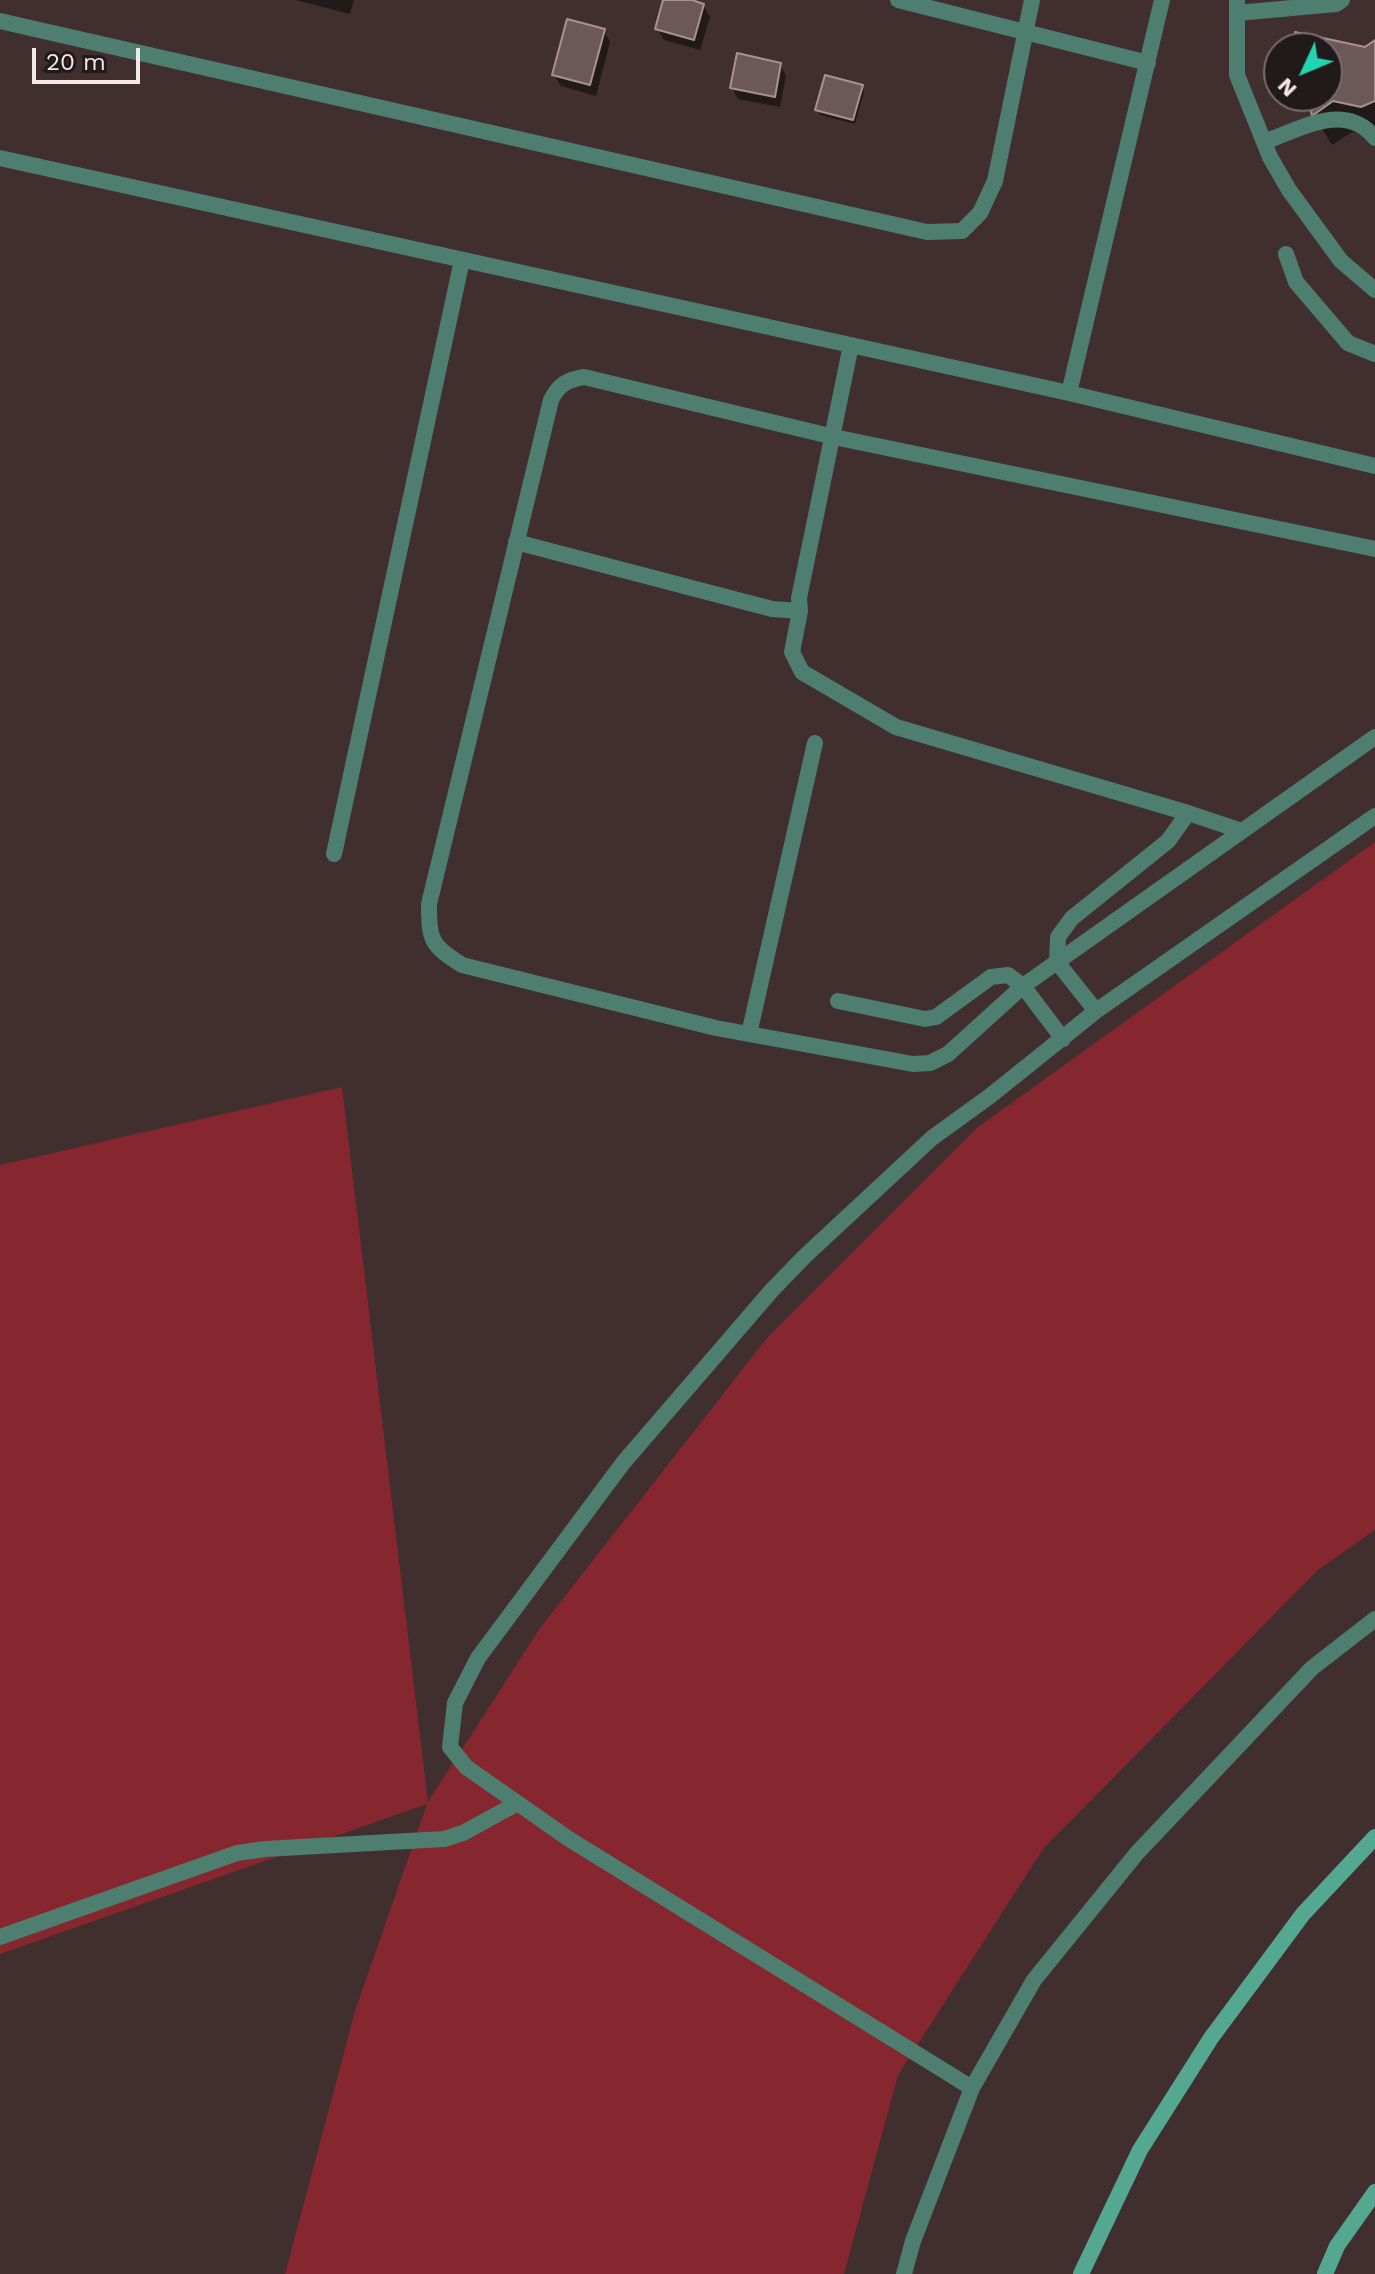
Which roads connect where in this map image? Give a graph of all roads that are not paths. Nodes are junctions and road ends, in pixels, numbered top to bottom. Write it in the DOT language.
graph roads {
  1 [pos="898,0"];
  2 [pos="1032,0"];
  3 [pos="1162,0"];
  4 [pos="1342,0"];
  5 [pos="1237,7"];
  6 [pos="0,21"];
  7 [pos="1024,30"];
  8 [pos="1148,63"];
  9 [pos="1375,138"];
  10 [pos="1264,142"];
  11 [pos="0,158"];
  12 [pos="1286,254"];
  13 [pos="462,260"];
  14 [pos="1375,290"];
  15 [pos="851,345"];
  16 [pos="1375,354"];
  17 [pos="1069,393"];
  18 [pos="834,437"];
  19 [pos="1375,466"];
  20 [pos="516,542"];
  21 [pos="1375,549"];
  22 [pos="800,611"];
  23 [pos="1375,737"];
  24 [pos="815,743"];
  25 [pos="1188,813"];
  26 [pos="1375,816"];
  27 [pos="1242,831"];
  28 [pos="334,854"];
  29 [pos="1057,962"];
  30 [pos="1023,986"];
  31 [pos="838,1001"];
  32 [pos="1096,1011"];
  33 [pos="749,1034"];
  34 [pos="1063,1039"];
  35 [pos="1375,1619"];
  36 [pos="516,1804"];
  37 [pos="1375,1837"];
  38 [pos="0,1937"];
  39 [pos="972,2088"];
  40 [pos="1375,2192"];
  41 [pos="904,2274"];
  42 [pos="1081,2274"];
  43 [pos="1325,2274"];
  1 -- 7 [label="street"];
  2 -- 7 [label="street"];
  3 -- 8 [label="street"];
  4 -- 5 [label="street"];
  5 -- 10 [label="street"];
  6 -- 7 [label="street"];
  7 -- 8 [label="street"];
  8 -- 17 [label="street"];
  9 -- 10 [label="street"];
  10 -- 14 [label="street"];
  11 -- 13 [label="street"];
  12 -- 16 [label="street"];
  13 -- 15 [label="street"];
  13 -- 28 [label="street"];
  15 -- 17 [label="street"];
  15 -- 18 [label="street"];
  17 -- 19 [label="street"];
  18 -- 20 [label="street"];
  18 -- 21 [label="street"];
  18 -- 22 [label="street"];
  20 -- 22 [label="street"];
  20 -- 33 [label="street"];
  22 -- 25 [label="street"];
  23 -- 27 [label="street"];
  24 -- 33 [label="street"];
  25 -- 27 [label="street"];
  25 -- 29 [label="street"];
  26 -- 32 [label="street"];
  27 -- 29 [label="street"];
  29 -- 30 [label="street"];
  29 -- 32 [label="street"];
  30 -- 31 [label="street"];
  30 -- 33 [label="street"];
  30 -- 34 [label="street"];
  32 -- 34 [label="street"];
  34 -- 36 [label="street"];
  35 -- 39 [label="street"];
  36 -- 38 [label="street"];
  36 -- 39 [label="street"];
  37 -- 42 [label="main road"];
  39 -- 41 [label="street"];
  40 -- 43 [label="main road"];
}
